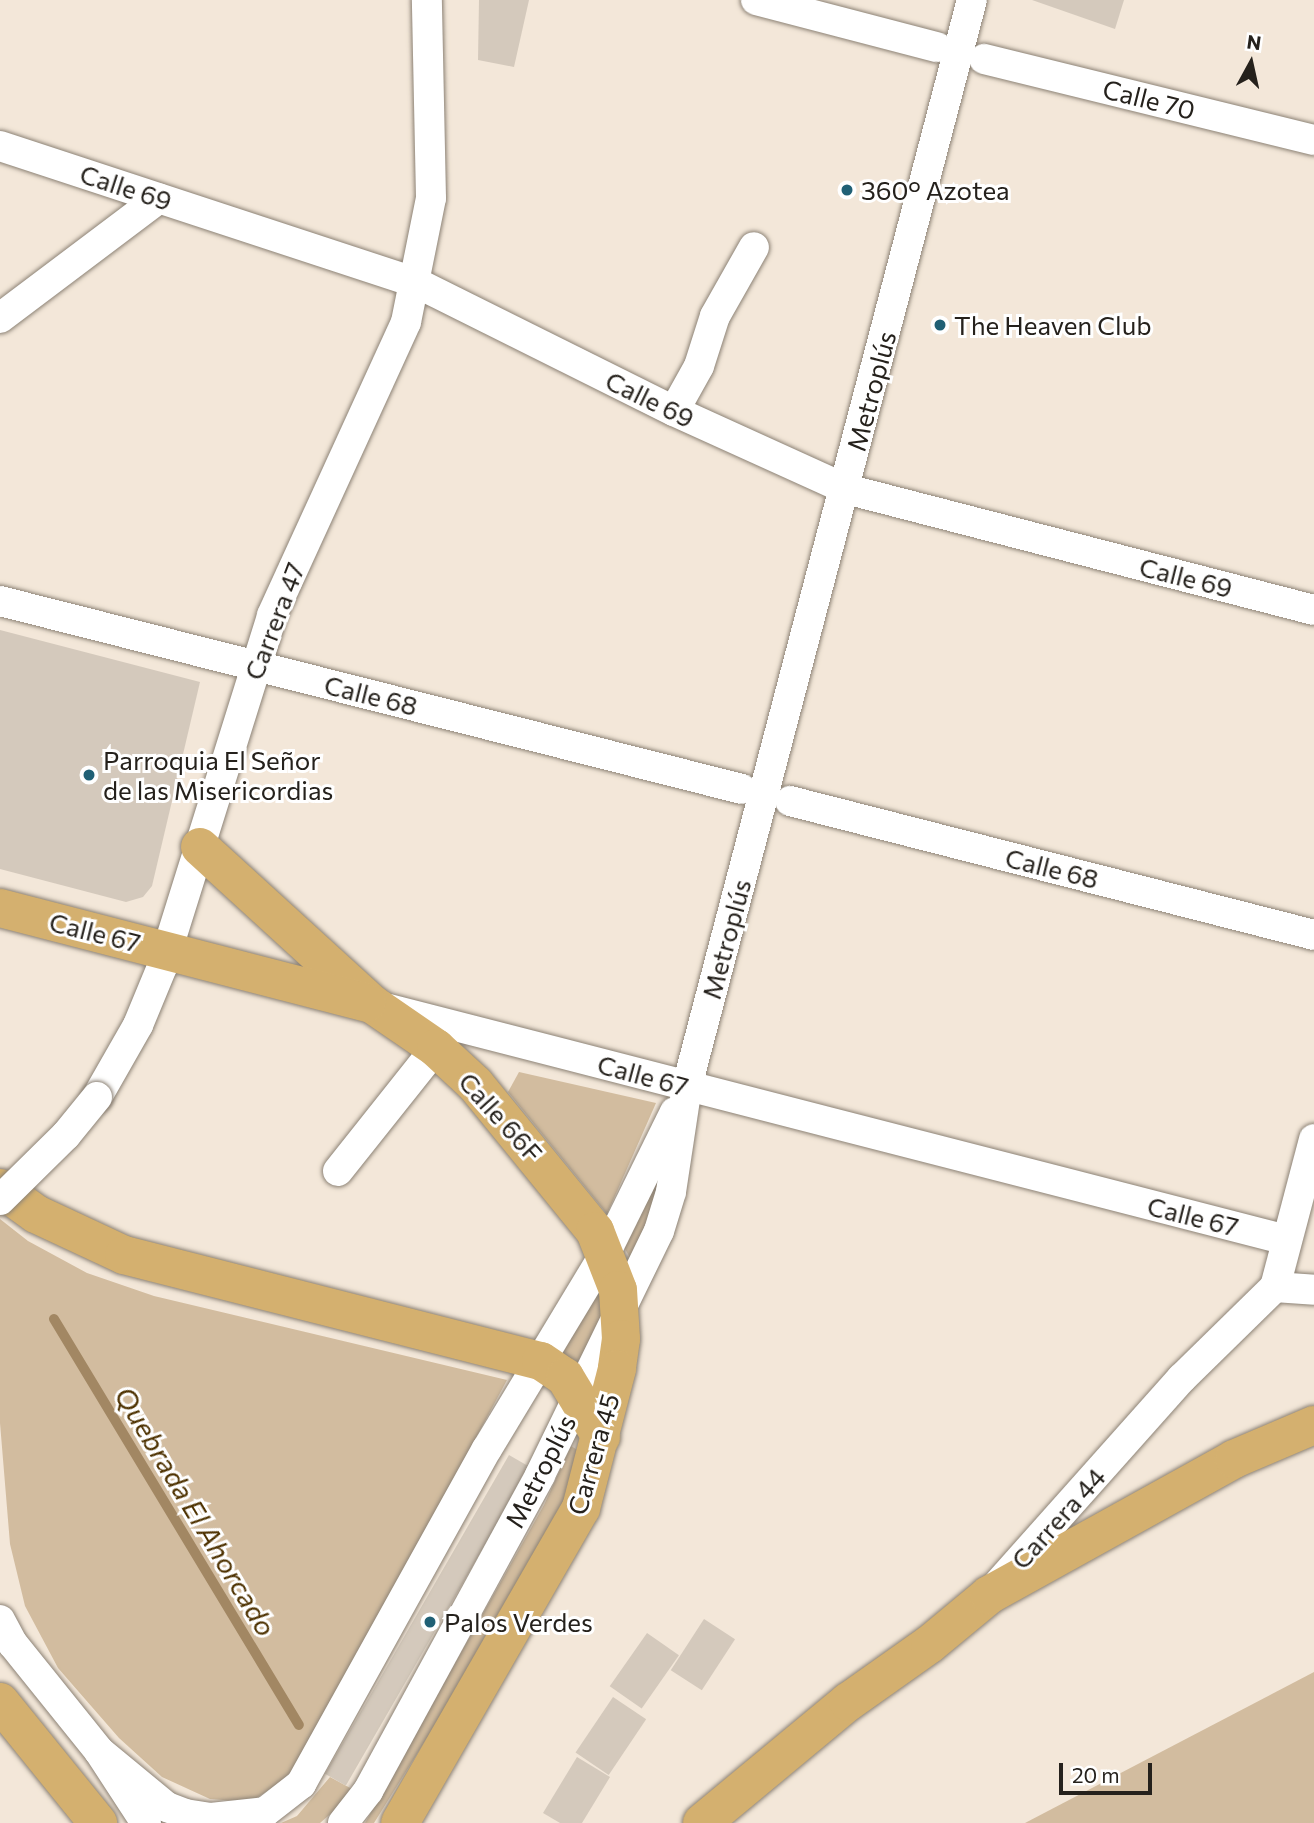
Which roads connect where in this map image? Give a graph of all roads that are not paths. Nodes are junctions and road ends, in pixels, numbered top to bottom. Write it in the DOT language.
graph roads {
  1 [pos="427,0"];
  2 [pos="756,0"];
  3 [pos="972,0"];
  4 [pos="937,47"];
  5 [pos="984,59"];
  6 [pos="1314,140"];
  7 [pos="0,146"];
  8 [pos="159,198"];
  9 [pos="754,247"];
  10 [pos="416,283"];
  11 [pos="0,318"];
  12 [pos="674,411"];
  13 [pos="846,489"];
  14 [pos="0,601"];
  15 [pos="1314,610"];
  16 [pos="255,666"];
  17 [pos="742,789"];
  18 [pos="790,801"];
  19 [pos="200,847"];
  20 [pos="0,908"];
  21 [pos="1314,935"];
  22 [pos="168,951"];
  23 [pos="372,1004"];
  24 [pos="436,1048"];
  25 [pos="687,1086"];
  26 [pos="1314,1139"];
  27 [pos="338,1171"];
  28 [pos="0,1188"];
  29 [pos="0,1200"];
  30 [pos="1287,1240"];
  31 [pos="606,1252"];
  32 [pos="1275,1287"];
  33 [pos="1314,1290"];
  34 [pos="622,1308"];
  35 [pos="541,1361"];
  36 [pos="579,1394"];
  37 [pos="1314,1425"];
  38 [pos="601,1437"];
  39 [pos="989,1595"];
  40 [pos="0,1620"];
  41 [pos="0,1702"];
  42 [pos="99,1751"];
  43 [pos="98,1823"];
  44 [pos="146,1823"];
  45 [pos="343,1823"];
  46 [pos="400,1823"];
  47 [pos="702,1823"];
  1 -- 10 [label="street, Carrera 47"];
  2 -- 4 [label="street"];
  3 -- 13 [label="street, Metroplús"];
  5 -- 6 [label="street, Calle 70"];
  7 -- 8 [label="street, Calle 69"];
  8 -- 10 [label="street, Calle 69"];
  8 -- 11 [label="street"];
  9 -- 12 [label="street"];
  10 -- 12 [label="street, Calle 69"];
  10 -- 16 [label="street, Carrera 47"];
  12 -- 13 [label="street, Calle 69"];
  13 -- 15 [label="street, Calle 69"];
  13 -- 25 [label="street, Metroplús"];
  14 -- 16 [label="street, Calle 68"];
  16 -- 17 [label="street, Calle 68"];
  16 -- 19 [label="street, Carrera 47"];
  18 -- 21 [label="street, Calle 68"];
  19 -- 22 [label="street, Carrera 47"];
  19 -- 23 [label="main road"];
  20 -- 22 [label="main road, Calle 67"];
  22 -- 23 [label="main road, Calle 67"];
  22 -- 29 [label="street, Carrera 47, bridge"];
  23 -- 24 [label="main road, Calle 66F"];
  23 -- 25 [label="street, Calle 67"];
  24 -- 27 [label="street"];
  24 -- 31 [label="main road, Calle 66F"];
  25 -- 30 [label="street, Calle 67"];
  25 -- 31 [label="street"];
  25 -- 34 [label="street, Metroplús"];
  26 -- 30 [label="street"];
  28 -- 35 [label="main road"];
  30 -- 32 [label="street"];
  31 -- 34 [label="main road, Carrera 45"];
  31 -- 35 [label="street"];
  32 -- 33 [label="street"];
  32 -- 39 [label="street, Carrera 44"];
  34 -- 36 [label="street, Metroplús"];
  34 -- 38 [label="main road, Carrera 45"];
  35 -- 36 [label="main road"];
  35 -- 42 [label="street"];
  36 -- 38 [label="main road"];
  36 -- 45 [label="street, Metroplús"];
  37 -- 39 [label="main road"];
  38 -- 46 [label="main road, Carrera 45"];
  39 -- 47 [label="main road, Carrera 44"];
  40 -- 42 [label="street"];
  41 -- 43 [label="main road"];
  42 -- 44 [label="street"];
}
